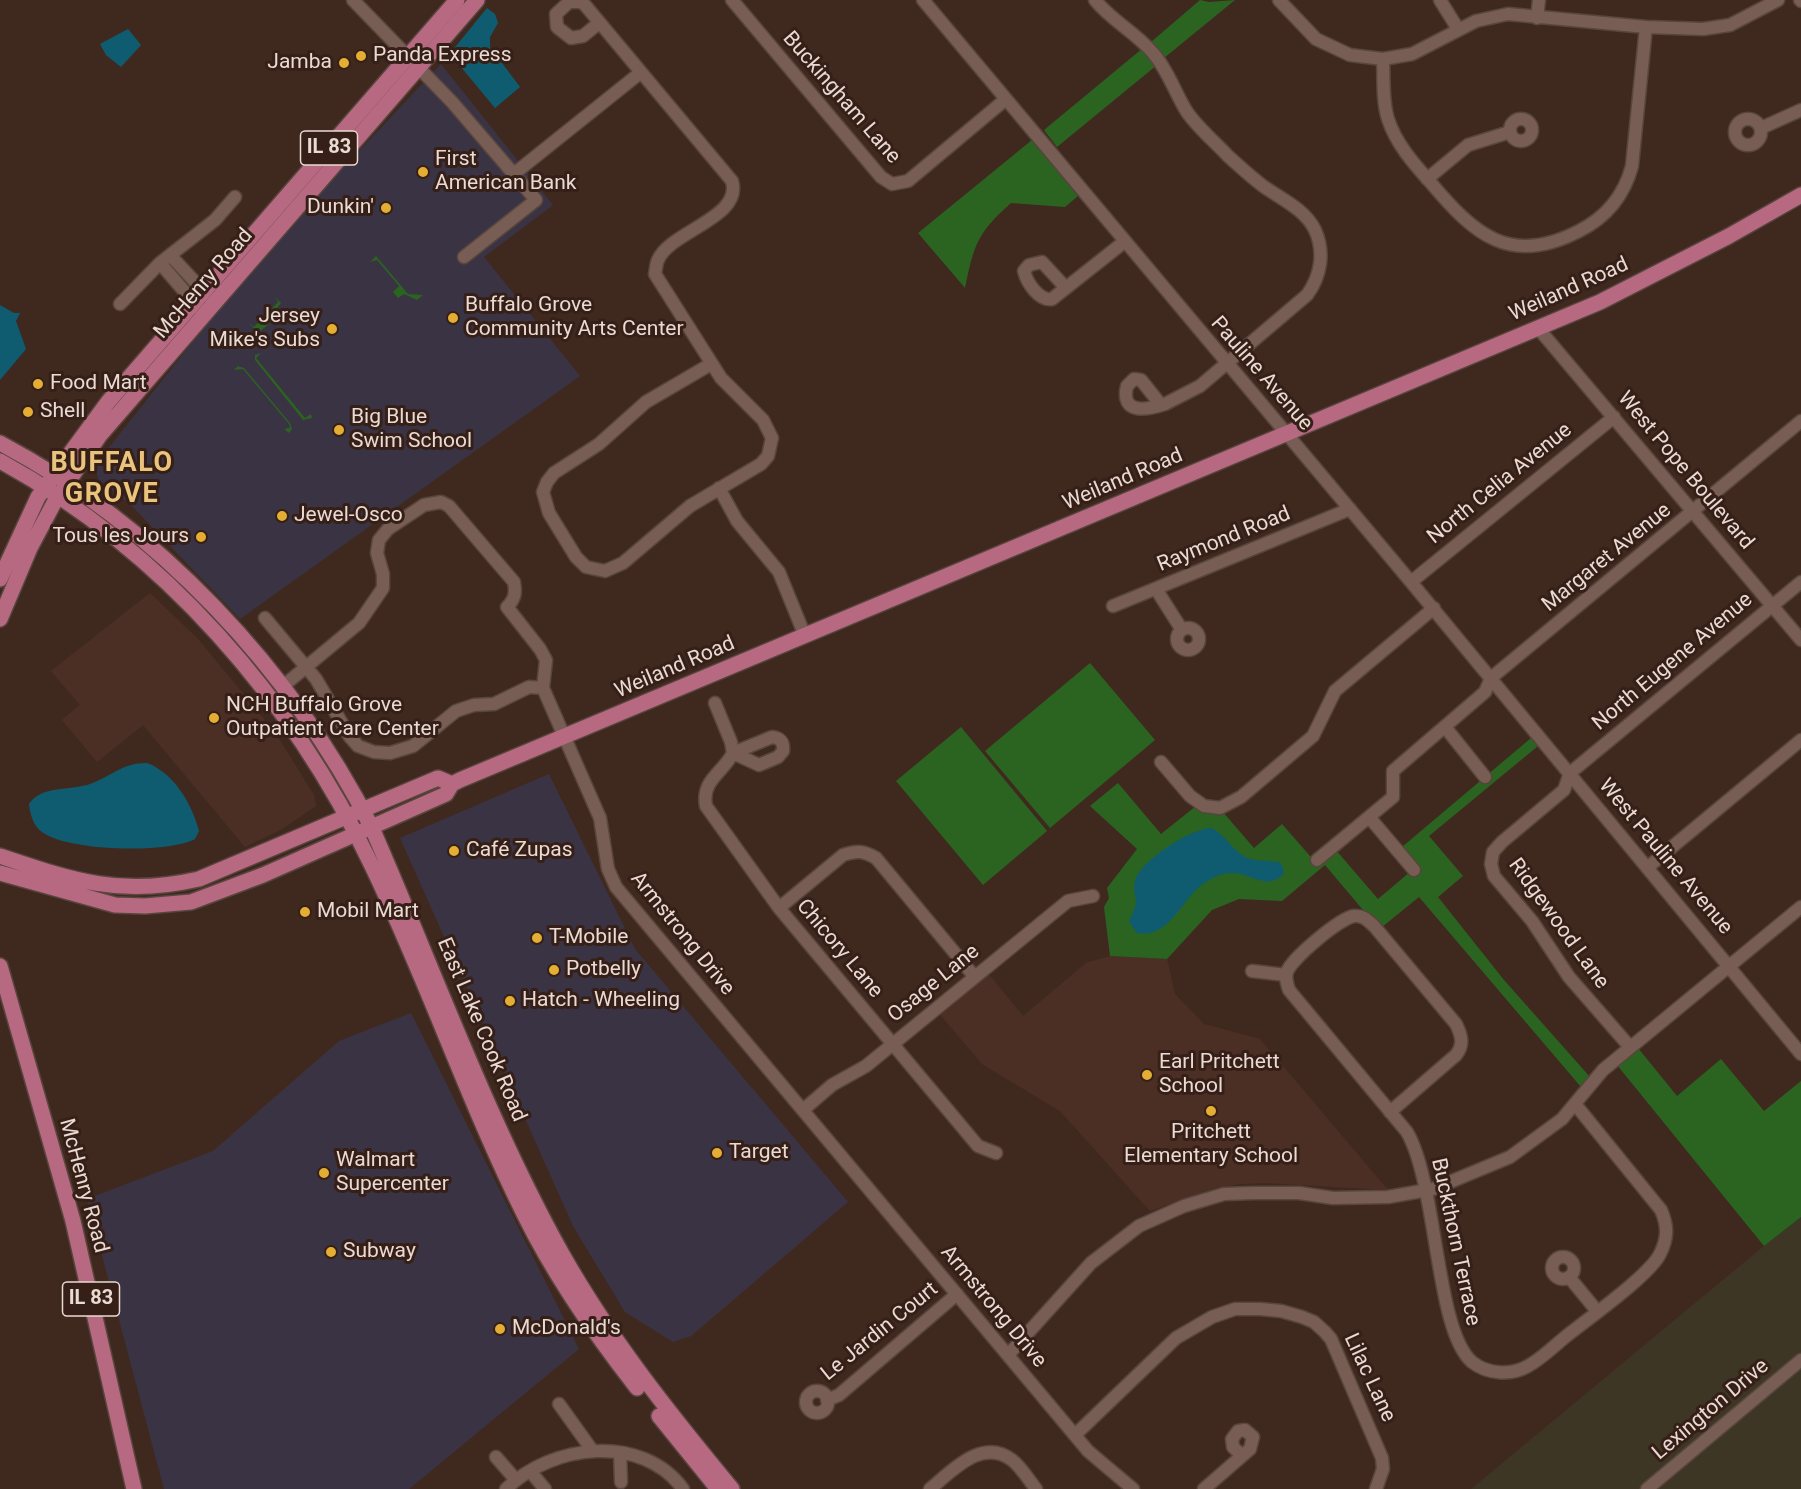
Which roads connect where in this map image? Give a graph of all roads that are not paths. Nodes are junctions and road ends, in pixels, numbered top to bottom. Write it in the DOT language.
graph roads {
  1 [pos="353,0"];
  2 [pos="457,0"];
  3 [pos="477,0"];
  4 [pos="732,0"];
  5 [pos="923,0"];
  6 [pos="1095,0"];
  7 [pos="1279,0"];
  8 [pos="1440,0"];
  9 [pos="1539,0"];
  10 [pos="1778,0"];
  11 [pos="1537,18"];
  12 [pos="599,23"];
  13 [pos="1646,27"];
  14 [pos="1458,28"];
  15 [pos="1383,59"];
  16 [pos="413,62"];
  17 [pos="640,74"];
  18 [pos="1006,99"];
  19 [pos="1801,110"];
  20 [pos="1761,128"];
  21 [pos="1510,132"];
  22 [pos="515,173"];
  23 [pos="1427,178"];
  24 [pos="1801,195"];
  25 [pos="235,197"];
  26 [pos="1124,242"];
  27 [pos="464,257"];
  28 [pos="165,259"];
  29 [pos="1066,288"];
  30 [pos="198,297"];
  31 [pos="120,304"];
  32 [pos="209,309"];
  33 [pos="1538,328"];
  34 [pos="1226,363"];
  35 [pos="711,364"];
  36 [pos="1161,405"];
  37 [pos="1614,417"];
  38 [pos="1801,421"];
  39 [pos="1286,433"];
  40 [pos="0,443"];
  41 [pos="0,461"];
  42 [pos="61,479"];
  43 [pos="45,488"];
  44 [pos="719,488"];
  45 [pos="58,497"];
  46 [pos="1350,509"];
  47 [pos="1694,512"];
  48 [pos="0,579"];
  49 [pos="1412,582"];
  50 [pos="1801,582"];
  51 [pos="1156,589"];
  52 [pos="1772,605"];
  53 [pos="1113,606"];
  54 [pos="1434,608"];
  55 [pos="265,618"];
  56 [pos="0,619"];
  57 [pos="1182,630"];
  58 [pos="805,636"];
  59 [pos="1801,640"];
  60 [pos="306,668"];
  61 [pos="1491,678"];
  62 [pos="282,687"];
  63 [pos="543,688"];
  64 [pos="715,703"];
  65 [pos="1445,727"];
  66 [pos="566,736"];
  67 [pos="1801,740"];
  68 [pos="1161,762"];
  69 [pos="1570,773"];
  70 [pos="1485,777"];
  71 [pos="452,784"];
  72 [pos="363,811"];
  73 [pos="346,817"];
  74 [pos="1369,817"];
  75 [pos="372,828"];
  76 [pos="356,835"];
  77 [pos="0,856"];
  78 [pos="1317,860"];
  79 [pos="1648,867"];
  80 [pos="1414,870"];
  81 [pos="0,873"];
  82 [pos="1093,896"];
  83 [pos="1801,907"];
  84 [pos="779,908"];
  85 [pos="0,966"];
  86 [pos="1730,966"];
  87 [pos="1252,971"];
  88 [pos="1286,975"];
  89 [pos="974,976"];
  90 [pos="892,1044"];
  91 [pos="1630,1047"];
  92 [pos="1801,1054"];
  93 [pos="1575,1104"];
  94 [pos="803,1110"];
  95 [pos="1390,1112"];
  96 [pos="996,1153"];
  97 [pos="1426,1190"];
  98 [pos="1569,1277"];
  99 [pos="957,1294"];
  100 [pos="1597,1311"];
  101 [pos="1008,1355"];
  102 [pos="1801,1360"];
  103 [pos="827,1400"];
  104 [pos="559,1404"];
  105 [pos="1075,1435"];
  106 [pos="592,1450"];
  107 [pos="620,1452"];
  108 [pos="1242,1456"];
  109 [pos="496,1457"];
  110 [pos="530,1471"];
  111 [pos="516,1480"];
  112 [pos="621,1482"];
  113 [pos="134,1489"];
  114 [pos="506,1489"];
  115 [pos="545,1489"];
  116 [pos="683,1489"];
  117 [pos="718,1489"];
  118 [pos="732,1489"];
  119 [pos="930,1489"];
  120 [pos="1036,1489"];
  121 [pos="1133,1489"];
  122 [pos="1204,1489"];
  123 [pos="1376,1489"];
  124 [pos="1647,1489"];
  1 -- 16 [label="street"];
  2 -- 16 [label="main road, McHenry Road / IL 83"];
  3 -- 16 [label="main road, McHenry Road / IL 83"];
  4 -- 18 [label="street, Buckingham Lane"];
  5 -- 18 [label="street, Pauline Avenue"];
  6 -- 34 [label="street"];
  7 -- 15 [label="street"];
  8 -- 14 [label="street"];
  9 -- 11 [label="street"];
  10 -- 13 [label="street"];
  11 -- 13 [label="street"];
  11 -- 14 [label="street"];
  12 -- 17 [label="street"];
  13 -- 23 [label="street"];
  14 -- 15 [label="street"];
  15 -- 23 [label="street"];
  16 -- 22 [label="street"];
  16 -- 30 [label="main road, McHenry Road / IL 83"];
  16 -- 32 [label="main road, McHenry Road / IL 83"];
  17 -- 22 [label="street"];
  17 -- 35 [label="street"];
  18 -- 26 [label="street, Pauline Avenue"];
  19 -- 20 [label="street"];
  21 -- 23 [label="street"];
  22 -- 27 [label="street"];
  24 -- 33 [label="main road, Weiland Road"];
  25 -- 28 [label="street"];
  26 -- 29 [label="street"];
  26 -- 34 [label="street, Pauline Avenue"];
  28 -- 30 [label="street"];
  28 -- 31 [label="street"];
  30 -- 32 [label="street"];
  30 -- 42 [label="main road, McHenry Road / IL 83"];
  32 -- 42 [label="main road, McHenry Road / IL 83"];
  33 -- 37 [label="street, West Pope Boulevard"];
  33 -- 39 [label="main road, Weiland Road"];
  34 -- 36 [label="street"];
  34 -- 39 [label="street, Pauline Avenue"];
  35 -- 44 [label="street"];
  35 -- 44 [label="street"];
  37 -- 47 [label="street, West Pope Boulevard"];
  37 -- 49 [label="street, North Celia Avenue"];
  38 -- 47 [label="street, Margaret Avenue"];
  39 -- 46 [label="street, Pauline Avenue"];
  39 -- 58 [label="main road, Weiland Road"];
  40 -- 42 [label="main road, East Lake Cook Road"];
  41 -- 43 [label="main road, East Lake Cook Road"];
  42 -- 43 [label="main road, McHenry Road / IL 83"];
  42 -- 45 [label="main road, McHenry Road / IL 83"];
  42 -- 62 [label="main road, East Lake Cook Road"];
  43 -- 45 [label="main road, East Lake Cook Road"];
  43 -- 48 [label="main road, McHenry Road / IL 83"];
  44 -- 58 [label="street"];
  45 -- 56 [label="main road, McHenry Road / IL 83"];
  45 -- 73 [label="main road, East Lake Cook Road"];
  46 -- 49 [label="street, Pauline Avenue"];
  46 -- 51 [label="street, Raymond Road"];
  47 -- 52 [label="street, West Pope Boulevard"];
  47 -- 61 [label="street, Margaret Avenue"];
  49 -- 54 [label="street, Pauline Avenue"];
  50 -- 52 [label="street, North Eugene Avenue"];
  51 -- 53 [label="street, Raymond Road"];
  51 -- 57 [label="street"];
  52 -- 59 [label="street, West Pope Boulevard"];
  52 -- 69 [label="street, North Eugene Avenue"];
  54 -- 61 [label="street, Pauline Avenue"];
  54 -- 68 [label="street"];
  55 -- 60 [label="street"];
  58 -- 66 [label="main road, Weiland Road"];
  60 -- 62 [label="street, Armstrong Drive"];
  60 -- 63 [label="street"];
  60 -- 63 [label="street, Armstrong Drive"];
  61 -- 65 [label="street, Margaret Avenue"];
  61 -- 69 [label="street, Pauline Avenue"];
  62 -- 72 [label="main road, East Lake Cook Road"];
  63 -- 66 [label="street, Armstrong Drive"];
  64 -- 84 [label="street, Chicory Lane"];
  65 -- 70 [label="street"];
  65 -- 74 [label="street, Margaret Avenue"];
  66 -- 71 [label="main road, Weiland Road"];
  66 -- 94 [label="street, Armstrong Drive"];
  67 -- 79 [label="street"];
  69 -- 79 [label="street, West Pauline Avenue"];
  69 -- 91 [label="street, Ridgewood Lane"];
  71 -- 72 [label="main road, Weiland Road"];
  71 -- 75 [label="main road, Weiland Road"];
  72 -- 73 [label="main road, Weiland Road"];
  72 -- 75 [label="main road, East Lake Cook Road"];
  73 -- 76 [label="main road, East Lake Cook Road"];
  73 -- 77 [label="main road, Weiland Road"];
  74 -- 78 [label="street"];
  74 -- 80 [label="street"];
  75 -- 76 [label="main road, Weiland Road"];
  75 -- 118 [label="main road, East Lake Cook Road"];
  76 -- 81 [label="main road, Weiland Road"];
  76 -- 117 [label="main road, East Lake Cook Road"];
  79 -- 86 [label="street, West Pauline Avenue"];
  82 -- 89 [label="street, Osage Lane"];
  83 -- 86 [label="street"];
  84 -- 89 [label="street"];
  84 -- 90 [label="street, Chicory Lane"];
  85 -- 113 [label="main road, McHenry Road / IL 83"];
  86 -- 91 [label="street"];
  86 -- 92 [label="street"];
  87 -- 88 [label="street"];
  88 -- 95 [label="street, Buckthorn Terrace"];
  88 -- 95 [label="street"];
  89 -- 90 [label="street, Osage Lane"];
  90 -- 94 [label="street, Osage Lane"];
  90 -- 96 [label="street, Chicory Lane"];
  91 -- 93 [label="street"];
  93 -- 97 [label="street"];
  93 -- 100 [label="street, Buckthorn Terrace"];
  94 -- 99 [label="street, Armstrong Drive"];
  95 -- 97 [label="street, Buckthorn Terrace"];
  97 -- 100 [label="street, Buckthorn Terrace"];
  97 -- 101 [label="street"];
  98 -- 100 [label="street"];
  99 -- 101 [label="street, Armstrong Drive"];
  99 -- 103 [label="street, Le Jardin Court"];
  101 -- 105 [label="street, Armstrong Drive"];
  102 -- 124 [label="street, Lexington Drive"];
  104 -- 106 [label="street"];
  105 -- 121 [label="street, Armstrong Drive"];
  105 -- 123 [label="street, Lilac Lane"];
  106 -- 107 [label="street"];
  106 -- 110 [label="street"];
  107 -- 112 [label="street"];
  107 -- 116 [label="street"];
  108 -- 122 [label="street"];
  109 -- 111 [label="street"];
  110 -- 111 [label="street"];
  110 -- 115 [label="street"];
  111 -- 114 [label="street"];
  119 -- 120 [label="street"];
}
